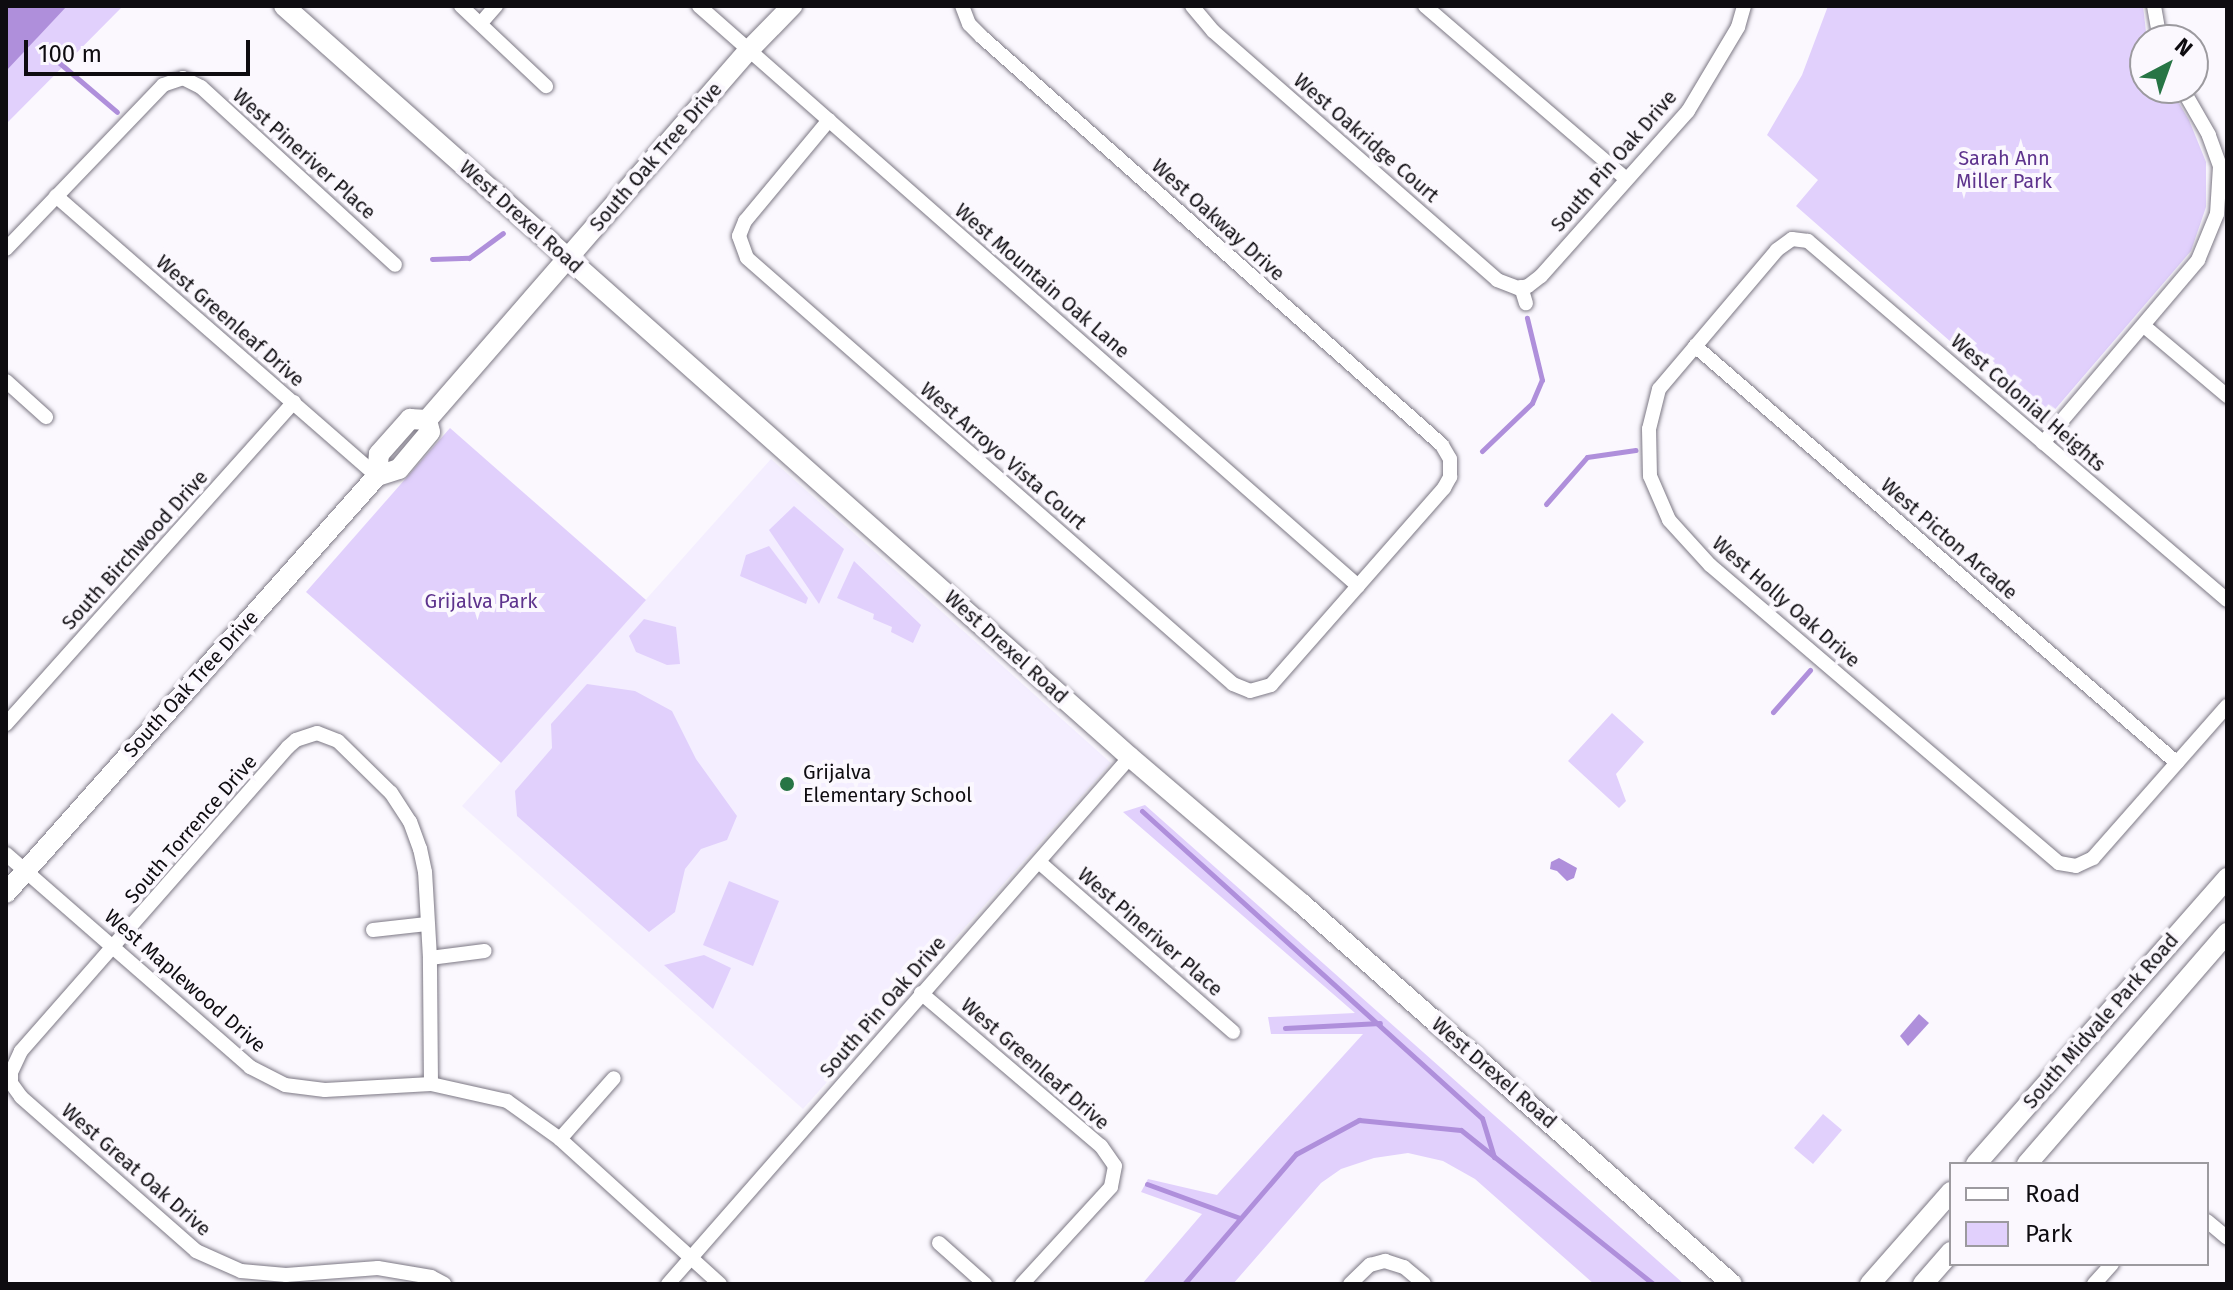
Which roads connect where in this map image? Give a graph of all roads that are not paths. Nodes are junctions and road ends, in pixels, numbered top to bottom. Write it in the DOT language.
graph roads {
  1 [pos="284,6"];
  2 [pos="461,6"];
  3 [pos="496,6"];
  4 [pos="699,6"];
  5 [pos="792,6"];
  6 [pos="1192,6"];
  7 [pos="1425,6"];
  8 [pos="1744,6"];
  9 [pos="962,8"];
  10 [pos="481,23"];
  11 [pos="749,50"];
  12 [pos="546,86"];
  13 [pos="2191,104"];
  14 [pos="829,120"];
  15 [pos="2224,166"];
  16 [pos="1626,179"];
  17 [pos="56,196"];
  18 [pos="1798,235"];
  19 [pos="6,249"];
  20 [pos="568,259"];
  21 [pos="395,265"];
  22 [pos="1521,287"];
  23 [pos="1526,303"];
  24 [pos="2144,326"];
  25 [pos="1695,346"];
  26 [pos="6,381"];
  27 [pos="2227,396"];
  28 [pos="294,402"];
  29 [pos="46,417"];
  30 [pos="2043,443"];
  31 [pos="377,476"];
  32 [pos="1358,586"];
  33 [pos="2227,600"];
  34 [pos="2227,706"];
  35 [pos="6,724"];
  36 [pos="1130,757"];
  37 [pos="2177,763"];
  38 [pos="6,854"];
  39 [pos="1039,862"];
  40 [pos="25,871"];
  41 [pos="2227,878"];
  42 [pos="6,893"];
  43 [pos="427,924"];
  44 [pos="373,930"];
  45 [pos="2227,933"];
  46 [pos="116,946"];
  47 [pos="485,951"];
  48 [pos="430,958"];
  49 [pos="921,993"];
  50 [pos="1233,1032"];
  51 [pos="8,1072"];
  52 [pos="614,1078"];
  53 [pos="431,1084"];
  54 [pos="560,1139"];
  55 [pos="1978,1162"];
  56 [pos="2029,1162"];
  57 [pos="1949,1194"];
  58 [pos="2209,1223"];
  59 [pos="2227,1238"];
  60 [pos="939,1243"];
  61 [pos="1949,1254"];
  62 [pos="690,1259"];
  63 [pos="2110,1266"];
  64 [pos="444,1284"];
  65 [pos="668,1284"];
  66 [pos="720,1284"];
  67 [pos="985,1284"];
  68 [pos="1022,1284"];
  69 [pos="1350,1284"];
  70 [pos="1424,1284"];
  71 [pos="1732,1284"];
  72 [pos="1870,1284"];
  73 [pos="1923,1284"];
  74 [pos="2094,1284"];
  1 -- 20 [label="street, West Drexel Road"];
  2 -- 10 [label="street"];
  3 -- 10 [label="street"];
  4 -- 11 [label="street, West Mountain Oak Lane"];
  5 -- 11 [label="street, South Oak Tree Drive"];
  6 -- 22 [label="street, West Oakridge Court"];
  7 -- 16 [label="street"];
  8 -- 16 [label="street, South Pin Oak Drive"];
  9 -- 32 [label="street, West Oakway Drive"];
  10 -- 12 [label="street"];
  11 -- 14 [label="street, West Mountain Oak Lane"];
  11 -- 20 [label="street, South Oak Tree Drive"];
  13 -- 15 [label="street"];
  14 -- 32 [label="street, West Mountain Oak Lane"];
  14 -- 32 [label="street, West Arroyo Vista Court"];
  15 -- 24 [label="street"];
  16 -- 22 [label="street, South Pin Oak Drive"];
  17 -- 19 [label="street"];
  17 -- 21 [label="street, West Pineriver Place"];
  17 -- 28 [label="street, West Greenleaf Drive"];
  18 -- 25 [label="street, West Holly Oak Drive"];
  18 -- 30 [label="street, West Colonial Heights"];
  20 -- 31 [label="street, South Oak Tree Drive"];
  20 -- 36 [label="street, West Drexel Road"];
  22 -- 23 [label="street"];
  24 -- 27 [label="street"];
  24 -- 30 [label="street"];
  25 -- 37 [label="street, West Picton Arcade"];
  25 -- 37 [label="street, West Holly Oak Drive"];
  26 -- 29 [label="street"];
  28 -- 31 [label="street, West Greenleaf Drive"];
  28 -- 35 [label="street, South Birchwood Drive"];
  30 -- 33 [label="street, West Colonial Heights"];
  31 -- 40 [label="street, South Oak Tree Drive"];
  34 -- 37 [label="street"];
  36 -- 39 [label="street, South Pin Oak Drive"];
  36 -- 71 [label="street, West Drexel Road"];
  38 -- 40 [label="street, West Maplewood Drive"];
  39 -- 49 [label="street, South Pin Oak Drive"];
  39 -- 50 [label="street, West Pineriver Place"];
  40 -- 42 [label="street, South Oak Tree Drive"];
  40 -- 46 [label="street, West Maplewood Drive"];
  41 -- 55 [label="street, South Midvale Park Road"];
  43 -- 44 [label="street"];
  43 -- 46 [label="street, South Torrence Drive"];
  43 -- 48 [label="street"];
  45 -- 56 [label="street, South Midvale Park Road"];
  46 -- 51 [label="street, South Torrence Drive"];
  46 -- 53 [label="street, West Maplewood Drive"];
  47 -- 48 [label="street"];
  48 -- 53 [label="street"];
  49 -- 62 [label="street, South Pin Oak Drive"];
  49 -- 68 [label="street, West Greenleaf Drive"];
  51 -- 64 [label="street, West Great Oak Drive"];
  52 -- 54 [label="street"];
  53 -- 54 [label="street, West Maplewood Drive"];
  54 -- 62 [label="street, West Maplewood Drive"];
  57 -- 72 [label="street"];
  58 -- 59 [label="street"];
  60 -- 67 [label="street"];
  61 -- 73 [label="street"];
  62 -- 65 [label="street, South Pin Oak Drive"];
  62 -- 66 [label="street, West Maplewood Drive"];
  63 -- 74 [label="street"];
  69 -- 70 [label="street"];
}
